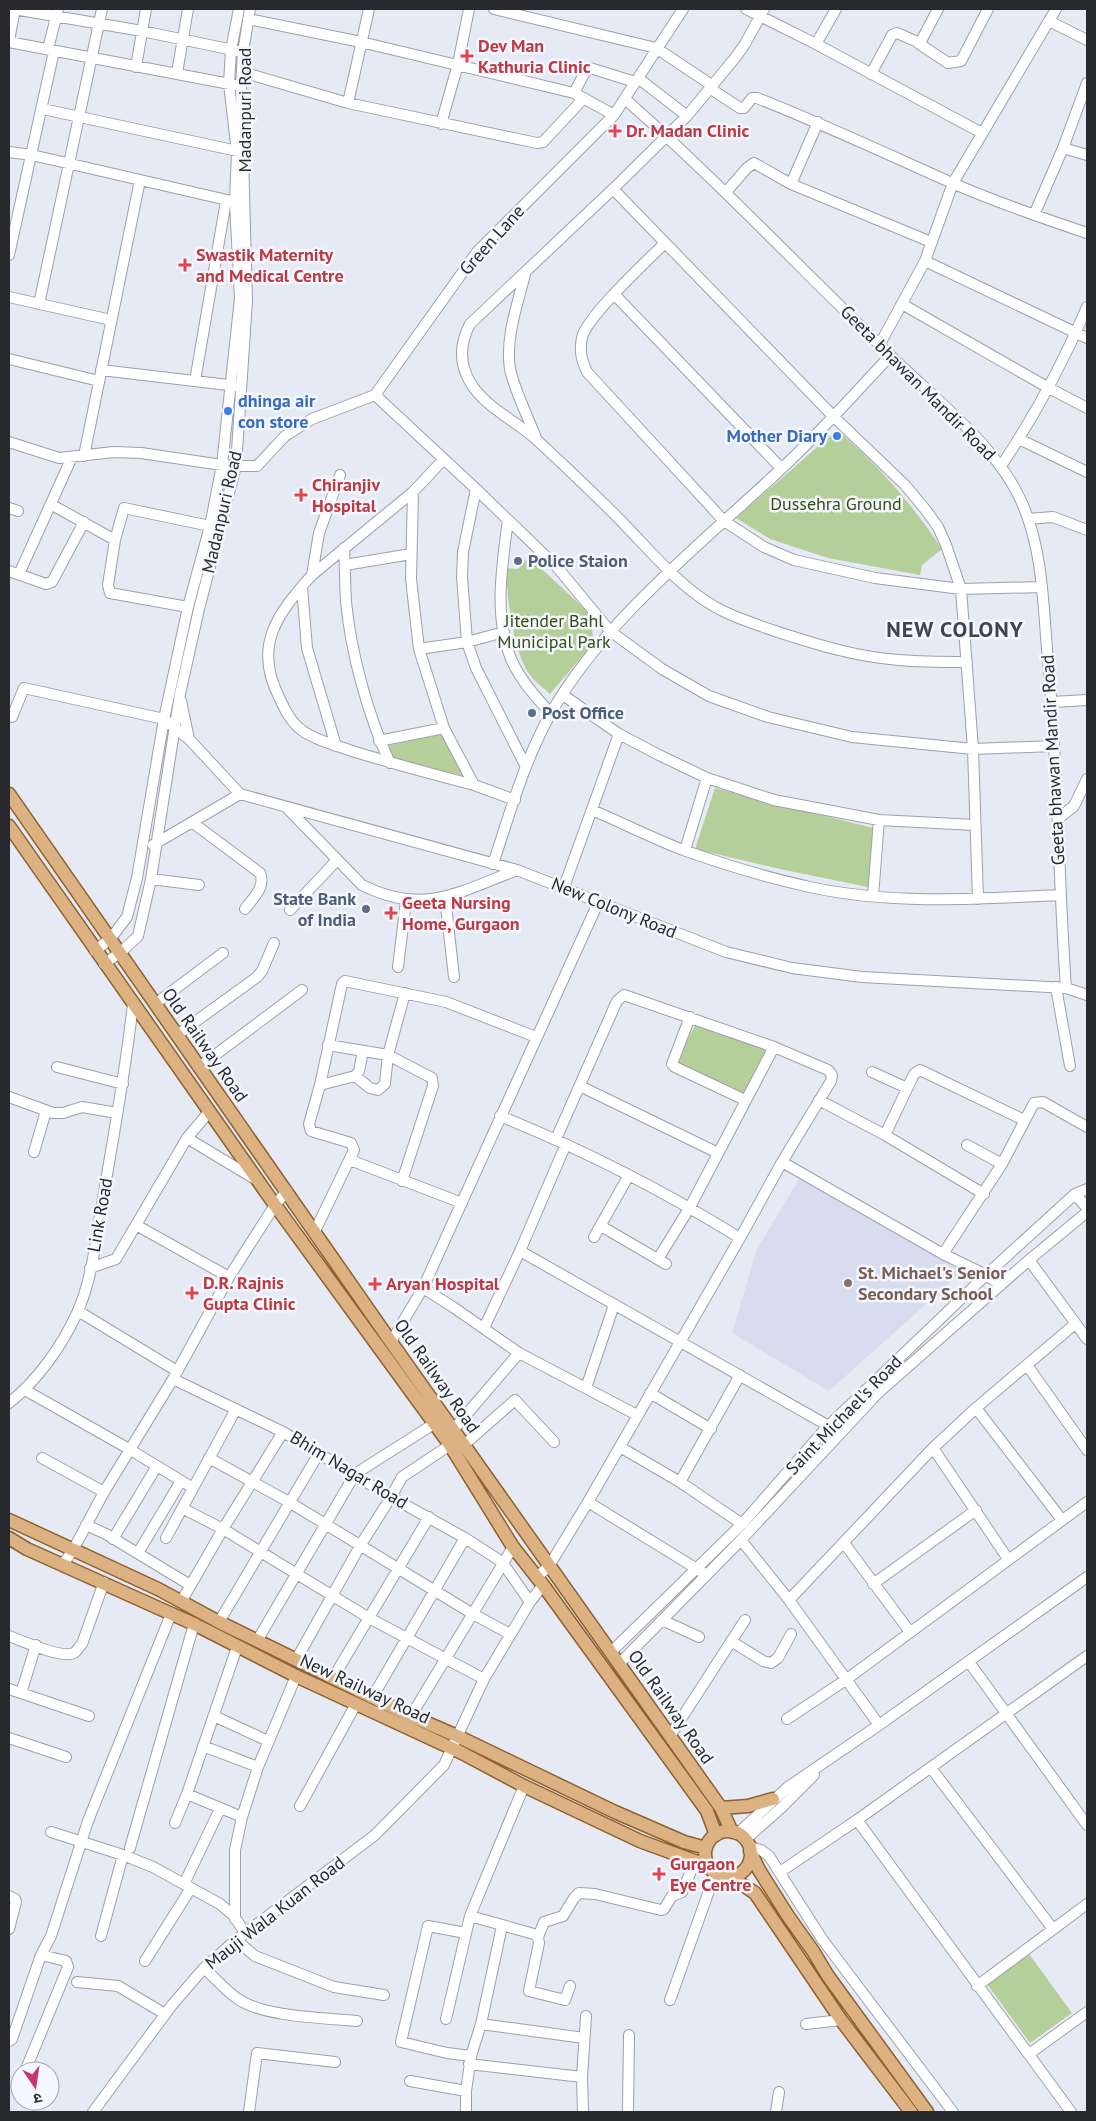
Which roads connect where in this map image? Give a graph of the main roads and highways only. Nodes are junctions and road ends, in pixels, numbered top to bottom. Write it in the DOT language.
graph roads {
  1 [pos="9,794"];
  2 [pos="9,826"];
  3 [pos="440,1420"];
  4 [pos="9,1520"];
  5 [pos="9,1538"];
  6 [pos="482,1748"];
  7 [pos="476,1760"];
  8 [pos="773,1799"];
  9 [pos="721,1808"];
  10 [pos="716,1835"];
  11 [pos="743,1841"];
  12 [pos="706,1848"];
  13 [pos="712,1870"];
  14 [pos="731,1877"];
  15 [pos="918,2111"];
  1 -- 3 [label="main road, Old Railway Road"];
  2 -- 3 [label="main road, Old Railway Road"];
  3 -- 9 [label="main road, Old Railway Road"];
  3 -- 10 [label="main road, Old Railway Road"];
  4 -- 6 [label="main road, New Railway Road"];
  5 -- 7 [label="main road, New Railway Road"];
  6 -- 7 [label="main road"];
  6 -- 12 [label="main road, New Railway Road"];
  7 -- 13 [label="main road, New Railway Road"];
  8 -- 9 [label="main road"];
  9 -- 11 [label="main road, Old Railway Road"];
  10 -- 11 [label="main road"];
  10 -- 12 [label="main road"];
  11 -- 14 [label="main road"];
  11 -- 15 [label="main road, Old Railway Road"];
  12 -- 13 [label="main road"];
  13 -- 14 [label="main road"];
  14 -- 15 [label="main road, Old Railway Road"];
}
